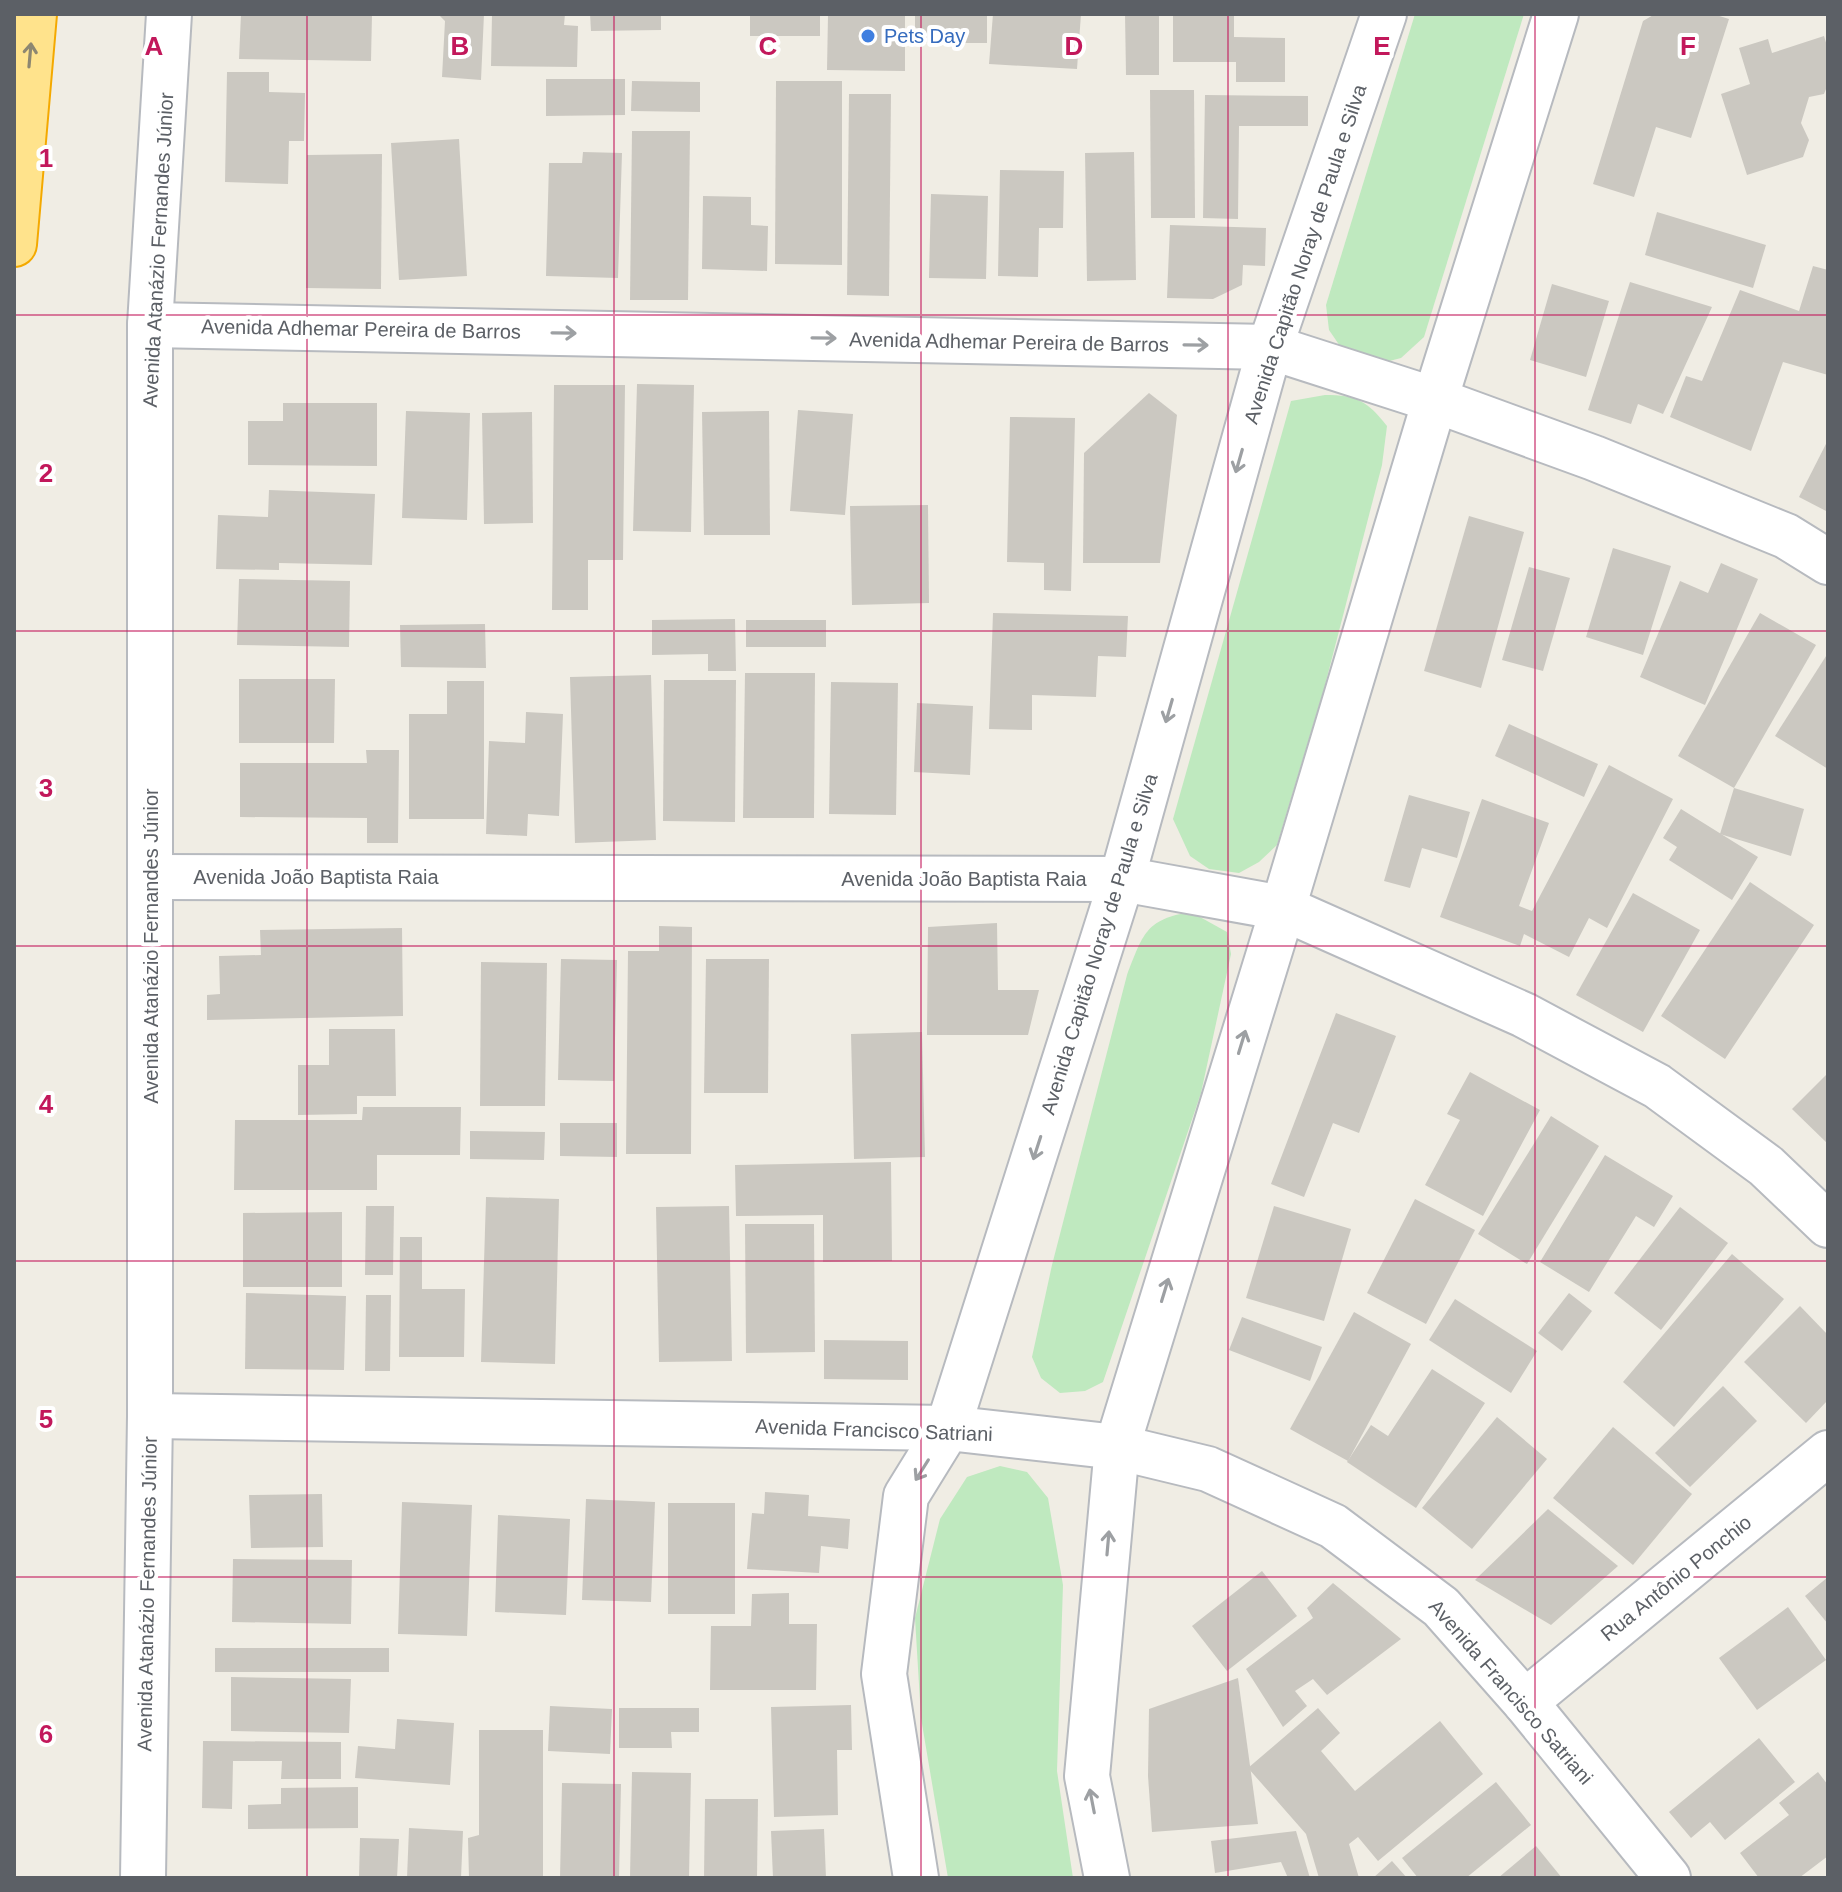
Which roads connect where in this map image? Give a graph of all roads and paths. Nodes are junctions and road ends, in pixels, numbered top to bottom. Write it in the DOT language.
graph roads {
  1 [pos="34,14"];
  2 [pos="169,14"];
  3 [pos="1384,14"];
  4 [pos="1556,14"];
  5 [pos="14,244"];
  6 [pos="150,325"];
  7 [pos="1270,347"];
  8 [pos="1435,400"];
  9 [pos="1828,562"];
  10 [pos="151,877"];
  11 [pos="1122,879"];
  12 [pos="1283,908"];
  13 [pos="1828,1225"];
  14 [pos="150,1416"];
  15 [pos="948,1428"];
  16 [pos="1117,1447"];
  17 [pos="1828,1453"];
  18 [pos="1525,1702"];
  19 [pos="143,1878"];
  20 [pos="916,1878"];
  21 [pos="1107,1878"];
  22 [pos="1668,1878"];
  5 -- 1 [label="highway, one-way"];
  2 -- 6 [label="street, Avenida Atanázio Fernandes Júnior"];
  3 -- 7 [label="street, Avenida Capitão Noray de Paula e Silva"];
  4 -- 8 [label="street"];
  6 -- 7 [label="street, Avenida Adhemar Pereira de Barros, one-way"];
  6 -- 10 [label="street, Avenida Atanázio Fernandes Júnior"];
  7 -- 8 [label="street, Avenida Adhemar Pereira de Barros"];
  7 -- 11 [label="street, Avenida Capitão Noray de Paula e Silva, one-way"];
  8 -- 9 [label="street, Avenida Adhemar Pereira de Barros"];
  8 -- 12 [label="street"];
  10 -- 11 [label="street, Avenida João Baptista Raia"];
  10 -- 14 [label="street, Avenida Atanázio Fernandes Júnior"];
  11 -- 12 [label="street, Avenida João Baptista Raia"];
  11 -- 15 [label="street, Avenida Capitão Noray de Paula e Silva, one-way"];
  12 -- 13 [label="street, Avenida João Baptista Raia"];
  16 -- 12 [label="street, one-way"];
  14 -- 15 [label="street, Avenida Francisco Satriani"];
  14 -- 19 [label="street, Avenida Atanázio Fernandes Júnior"];
  15 -- 16 [label="street, Avenida Francisco Satriani"];
  15 -- 20 [label="street, Avenida Capitão Noray de Paula e Silva, one-way"];
  16 -- 18 [label="street, Avenida Francisco Satriani"];
  21 -- 16 [label="street, one-way"];
  17 -- 18 [label="street, Rua Antônio Ponchio"];
  18 -- 22 [label="street, Avenida Francisco Satriani"];
}
